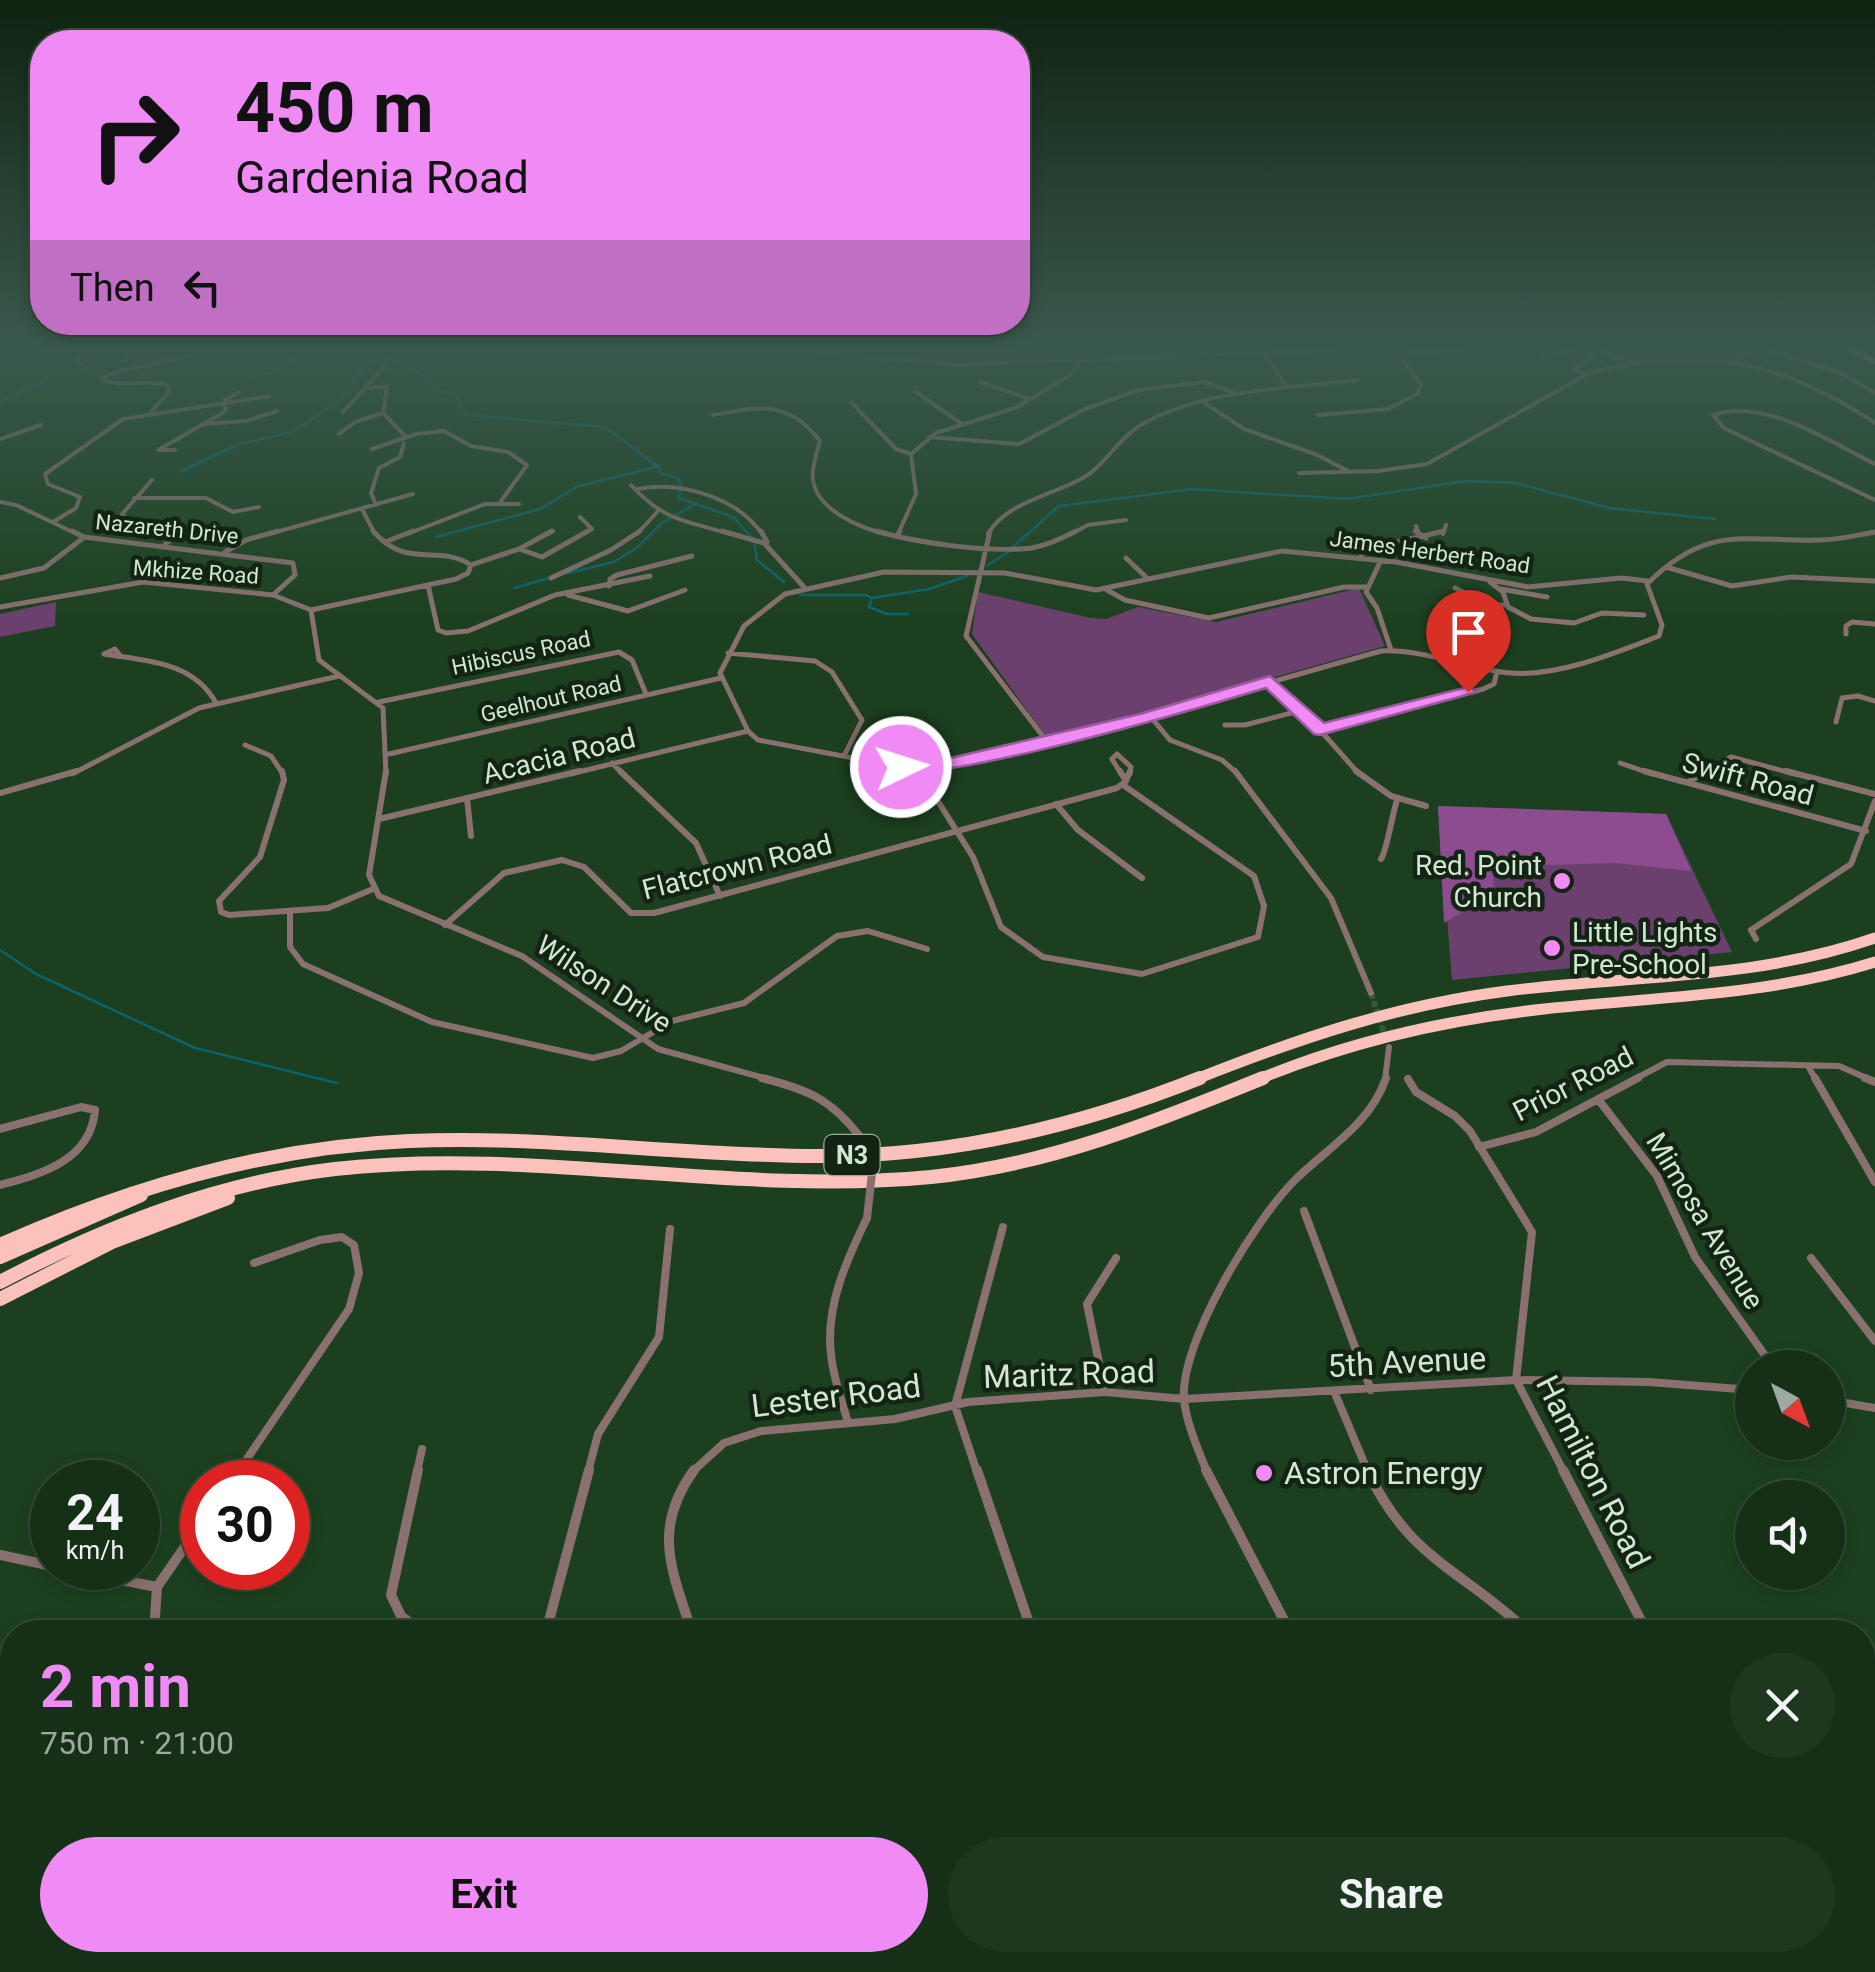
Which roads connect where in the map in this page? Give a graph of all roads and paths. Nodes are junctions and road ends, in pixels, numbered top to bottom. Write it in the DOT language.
graph roads {
  1 [pos="96,437"];
  2 [pos="180,437"];
  3 [pos="416,437"];
  4 [pos="456,437"];
  5 [pos="817,437"];
  6 [pos="885,437"];
  7 [pos="928,437"];
  8 [pos="941,437"];
  9 [pos="1032,437"];
  10 [pos="1121,437"];
  11 [pos="1267,437"];
  12 [pos="1478,437"];
  13 [pos="1743,437"];
  14 [pos="1813,437"];
  15 [pos="406,439"];
  16 [pos="372,449"];
  17 [pos="175,450"];
  18 [pos="911,454"];
  19 [pos="1875,464"];
  20 [pos="1349,472"];
  21 [pos="1299,474"];
  22 [pos="152,480"];
  23 [pos="413,494"];
  24 [pos="134,498"];
  25 [pos="1875,500"];
  26 [pos="501,501"];
  27 [pos="0,502"];
  28 [pos="519,504"];
  29 [pos="376,505"];
  30 [pos="259,507"];
  31 [pos="362,509"];
  32 [pos="658,511"];
  33 [pos="580,517"];
  34 [pos="1126,520"];
  35 [pos="52,522"];
  36 [pos="1446,525"];
  37 [pos="1416,526"];
  38 [pos="553,532"];
  39 [pos="1875,532"];
  40 [pos="897,536"];
  41 [pos="84,537"];
  42 [pos="1426,538"];
  43 [pos="385,542"];
  44 [pos="764,542"];
  45 [pos="950,542"];
  46 [pos="163,546"];
  47 [pos="984,546"];
  48 [pos="940,548"];
  49 [pos="519,549"];
  50 [pos="224,553"];
  51 [pos="692,556"];
  52 [pos="1361,557"];
  53 [pos="1126,558"];
  54 [pos="1382,560"];
  55 [pos="471,565"];
  56 [pos="1666,567"];
  57 [pos="979,572"];
  58 [pos="650,576"];
  59 [pos="0,578"];
  60 [pos="551,578"];
  61 [pos="1149,580"];
  62 [pos="1487,580"];
  63 [pos="1648,581"];
  64 [pos="1875,581"];
  65 [pos="428,585"];
  66 [pos="609,586"];
  67 [pos="804,587"];
  68 [pos="1367,587"];
  69 [pos="1455,588"];
  70 [pos="1500,589"];
  71 [pos="685,590"];
  72 [pos="1106,590"];
  73 [pos="566,594"];
  74 [pos="273,595"];
  75 [pos="1547,597"];
  76 [pos="1506,605"];
  77 [pos="0,607"];
  78 [pos="310,610"];
  79 [pos="1644,615"];
  80 [pos="1875,624"];
  81 [pos="1846,634"];
  82 [pos="1391,650"];
  83 [pos="728,653"];
  84 [pos="119,654"];
  85 [pos="1497,671"];
  86 [pos="340,676"];
  87 [pos="721,678"];
  88 [pos="1270,681"];
  89 [pos="646,694"];
  90 [pos="1875,701"];
  91 [pos="379,702"];
  92 [pos="216,703"];
  93 [pos="1167,710"];
  94 [pos="1300,710"];
  95 [pos="1150,716"];
  96 [pos="1836,722"];
  97 [pos="1225,725"];
  98 [pos="1158,727"];
  99 [pos="747,728"];
  100 [pos="1320,730"];
  101 [pos="1045,739"];
  102 [pos="245,745"];
  103 [pos="388,754"];
  104 [pos="844,756"];
  105 [pos="1620,763"];
  106 [pos="612,764"];
  107 [pos="918,769"];
  108 [pos="1688,782"];
  109 [pos="1124,783"];
  110 [pos="0,793"];
  111 [pos="1875,797"];
  112 [pos="467,798"];
  113 [pos="1397,800"];
  114 [pos="1056,804"];
  115 [pos="1426,806"];
  116 [pos="379,818"];
  117 [pos="1866,831"];
  118 [pos="957,832"];
  119 [pos="471,836"];
  120 [pos="1381,859"];
  121 [pos="1142,878"];
  122 [pos="373,889"];
  123 [pos="720,896"];
  124 [pos="290,912"];
  125 [pos="445,925"];
  126 [pos="1756,938"];
  127 [pos="1875,938"];
  128 [pos="927,949"];
  129 [pos="1875,962"];
  130 [pos="1370,994"];
  131 [pos="642,1039"];
  132 [pos="1389,1047"];
  133 [pos="1807,1065"];
  134 [pos="1408,1079"];
  135 [pos="1875,1082"];
  136 [pos="1598,1099"];
  137 [pos="0,1129"];
  138 [pos="1479,1147"];
  139 [pos="333,1169"];
  140 [pos="192,1176"];
  141 [pos="1875,1182"];
  142 [pos="0,1185"];
  143 [pos="1304,1211"];
  144 [pos="1003,1228"];
  145 [pos="670,1229"];
  146 [pos="0,1245"];
  147 [pos="0,1258"];
  148 [pos="1116,1258"];
  149 [pos="1811,1258"];
  150 [pos="254,1263"];
  151 [pos="0,1282"];
  152 [pos="0,1299"];
  153 [pos="1875,1341"];
  154 [pos="1761,1350"];
  155 [pos="1516,1380"];
  156 [pos="1735,1389"];
  157 [pos="1371,1390"];
  158 [pos="1334,1391"];
  159 [pos="1105,1392"];
  160 [pos="1184,1399"];
  161 [pos="1845,1403"];
  162 [pos="955,1406"];
  163 [pos="1875,1408"];
  164 [pos="848,1423"];
  165 [pos="422,1450"];
  166 [pos="246,1460"];
  167 [pos="180,1554"];
  168 [pos="0,1555"];
  169 [pos="30,1561"];
  170 [pos="160,1583"];
  171 [pos="157,1590"];
  172 [pos="155,1620"];
  173 [pos="406,1620"];
  174 [pos="549,1620"];
  175 [pos="688,1620"];
  176 [pos="1028,1620"];
  177 [pos="1284,1620"];
  178 [pos="1515,1620"];
  179 [pos="1640,1620"];
  1 -- 35 [label="street"];
  2 -- 17 [label="street"];
  3 -- 15 [label="street"];
  4 -- 26 [label="street"];
  5 -- 40 [label="street"];
  6 -- 18 [label="street"];
  7 -- 18 [label="street"];
  8 -- 9 [label="street"];
  10 -- 47 [label="street"];
  11 -- 20 [label="street"];
  12 -- 20 [label="street"];
  13 -- 25 [label="street"];
  14 -- 19 [label="street"];
  15 -- 16 [label="street"];
  15 -- 29 [label="street"];
  18 -- 40 [label="street"];
  20 -- 21 [label="street"];
  22 -- 24 [label="street"];
  23 -- 29 [label="street"];
  24 -- 30 [label="street"];
  24 -- 46 [label="street"];
  26 -- 28 [label="street"];
  26 -- 43 [label="street"];
  27 -- 35 [label="street, Nazareth Drive"];
  29 -- 31 [label="street"];
  31 -- 43 [label="street"];
  31 -- 50 [label="street"];
  32 -- 44 [label="street"];
  32 -- 44 [label="street"];
  32 -- 60 [label="street"];
  33 -- 49 [label="street"];
  34 -- 47 [label="street"];
  35 -- 41 [label="street, Nazareth Drive"];
  36 -- 42 [label="street"];
  37 -- 42 [label="street"];
  38 -- 49 [label="street"];
  39 -- 56 [label="street"];
  40 -- 45 [label="street"];
  41 -- 46 [label="street, Nazareth Drive"];
  41 -- 59 [label="street"];
  42 -- 52 [label="street"];
  43 -- 55 [label="street"];
  44 -- 67 [label="street"];
  45 -- 47 [label="street"];
  45 -- 48 [label="street"];
  46 -- 50 [label="street, Nazareth Drive"];
  47 -- 57 [label="street"];
  49 -- 55 [label="street"];
  50 -- 74 [label="street, Nazareth Drive"];
  51 -- 66 [label="street"];
  52 -- 54 [label="street, James Herbert Road"];
  52 -- 61 [label="street, James Herbert Road"];
  53 -- 61 [label="street"];
  54 -- 62 [label="street, James Herbert Road"];
  54 -- 68 [label="street"];
  55 -- 65 [label="street"];
  56 -- 63 [label="street"];
  56 -- 64 [label="street"];
  57 -- 67 [label="street, James Herbert Road"];
  57 -- 72 [label="street, James Herbert Road"];
  57 -- 101 [label="street"];
  58 -- 66 [label="street"];
  61 -- 72 [label="street, James Herbert Road"];
  62 -- 63 [label="street, James Herbert Road"];
  62 -- 70 [label="street"];
  63 -- 85 [label="street"];
  65 -- 73 [label="street"];
  65 -- 78 [label="street"];
  66 -- 73 [label="street"];
  67 -- 83 [label="street, James Herbert Road"];
  68 -- 72 [label="street"];
  68 -- 82 [label="street"];
  69 -- 76 [label="street"];
  70 -- 75 [label="street"];
  70 -- 76 [label="street"];
  71 -- 73 [label="street"];
  74 -- 77 [label="street, Mkhize Road"];
  74 -- 78 [label="street, Mkhize Road"];
  76 -- 79 [label="street"];
  78 -- 86 [label="street"];
  80 -- 81 [label="street"];
  82 -- 85 [label="street"];
  82 -- 88 [label="street"];
  83 -- 87 [label="street, James Herbert Road"];
  83 -- 104 [label="street"];
  84 -- 92 [label="street"];
  85 -- 100 [label="street"];
  86 -- 91 [label="street"];
  86 -- 92 [label="street"];
  87 -- 89 [label="street, Geelhout Road"];
  87 -- 99 [label="street"];
  88 -- 93 [label="street"];
  88 -- 94 [label="street"];
  89 -- 91 [label="street, Hibiscus Road"];
  89 -- 103 [label="street, Geelhout Road"];
  90 -- 96 [label="street"];
  91 -- 103 [label="street"];
  92 -- 110 [label="street"];
  93 -- 95 [label="street"];
  93 -- 98 [label="street"];
  94 -- 97 [label="street"];
  94 -- 100 [label="street"];
  95 -- 98 [label="street"];
  95 -- 101 [label="street"];
  98 -- 130 [label="street"];
  99 -- 104 [label="street"];
  99 -- 106 [label="street, Acacia Road"];
  100 -- 113 [label="street"];
  101 -- 107 [label="street"];
  102 -- 124 [label="street"];
  103 -- 116 [label="street"];
  104 -- 107 [label="street"];
  105 -- 108 [label="street, Swift Road"];
  106 -- 112 [label="street, Acacia Road"];
  106 -- 123 [label="street"];
  107 -- 118 [label="street"];
  108 -- 111 [label="street"];
  108 -- 117 [label="street, Swift Road"];
  109 -- 109 [label="street"];
  109 -- 114 [label="street, Flatcrown Road"];
  109 -- 118 [label="street"];
  111 -- 117 [label="street"];
  112 -- 116 [label="street, Acacia Road"];
  112 -- 119 [label="street"];
  113 -- 115 [label="street"];
  113 -- 120 [label="street"];
  114 -- 118 [label="street, Flatcrown Road"];
  114 -- 121 [label="street"];
  116 -- 122 [label="street"];
  117 -- 126 [label="street"];
  118 -- 123 [label="street, Flatcrown Road"];
  122 -- 124 [label="street"];
  122 -- 125 [label="street, Wilson Drive"];
  123 -- 125 [label="street, Flatcrown Road"];
  124 -- 131 [label="street"];
  125 -- 131 [label="street, Wilson Drive"];
  127 -- 140 [label="highway, N3"];
  128 -- 131 [label="street"];
  129 -- 139 [label="highway, N3"];
  131 -- 164 [label="street, Wilson Drive, bridge"];
  132 -- 160 [label="street"];
  133 -- 135 [label="street, Prior Road"];
  133 -- 136 [label="street, Prior Road"];
  133 -- 141 [label="street"];
  134 -- 138 [label="street, Hamilton Road"];
  136 -- 138 [label="street, Prior Road"];
  136 -- 154 [label="street, Mimosa Avenue"];
  137 -- 142 [label="street"];
  138 -- 155 [label="street, Hamilton Road"];
  139 -- 151 [label="highway, N3"];
  139 -- 152 [label="highway"];
  140 -- 146 [label="highway"];
  140 -- 147 [label="highway, N3"];
  143 -- 157 [label="street"];
  144 -- 162 [label="street"];
  145 -- 174 [label="street"];
  148 -- 159 [label="street"];
  149 -- 153 [label="street"];
  150 -- 166 [label="street"];
  155 -- 156 [label="street, 5th Avenue"];
  155 -- 157 [label="street, 5th Avenue"];
  155 -- 179 [label="street, Hamilton Road"];
  157 -- 158 [label="street, 5th Avenue"];
  158 -- 160 [label="street, 5th Avenue"];
  158 -- 178 [label="street"];
  159 -- 160 [label="street, Maritz Road"];
  159 -- 162 [label="street, Maritz Road"];
  160 -- 177 [label="street"];
  161 -- 163 [label="street"];
  162 -- 164 [label="street, Lester Road"];
  162 -- 176 [label="street, Lester Road"];
  164 -- 175 [label="street, Lester Road"];
  165 -- 173 [label="street"];
  167 -- 170 [label="street"];
  168 -- 169 [label="street"];
  171 -- 172 [label="street"];
}
